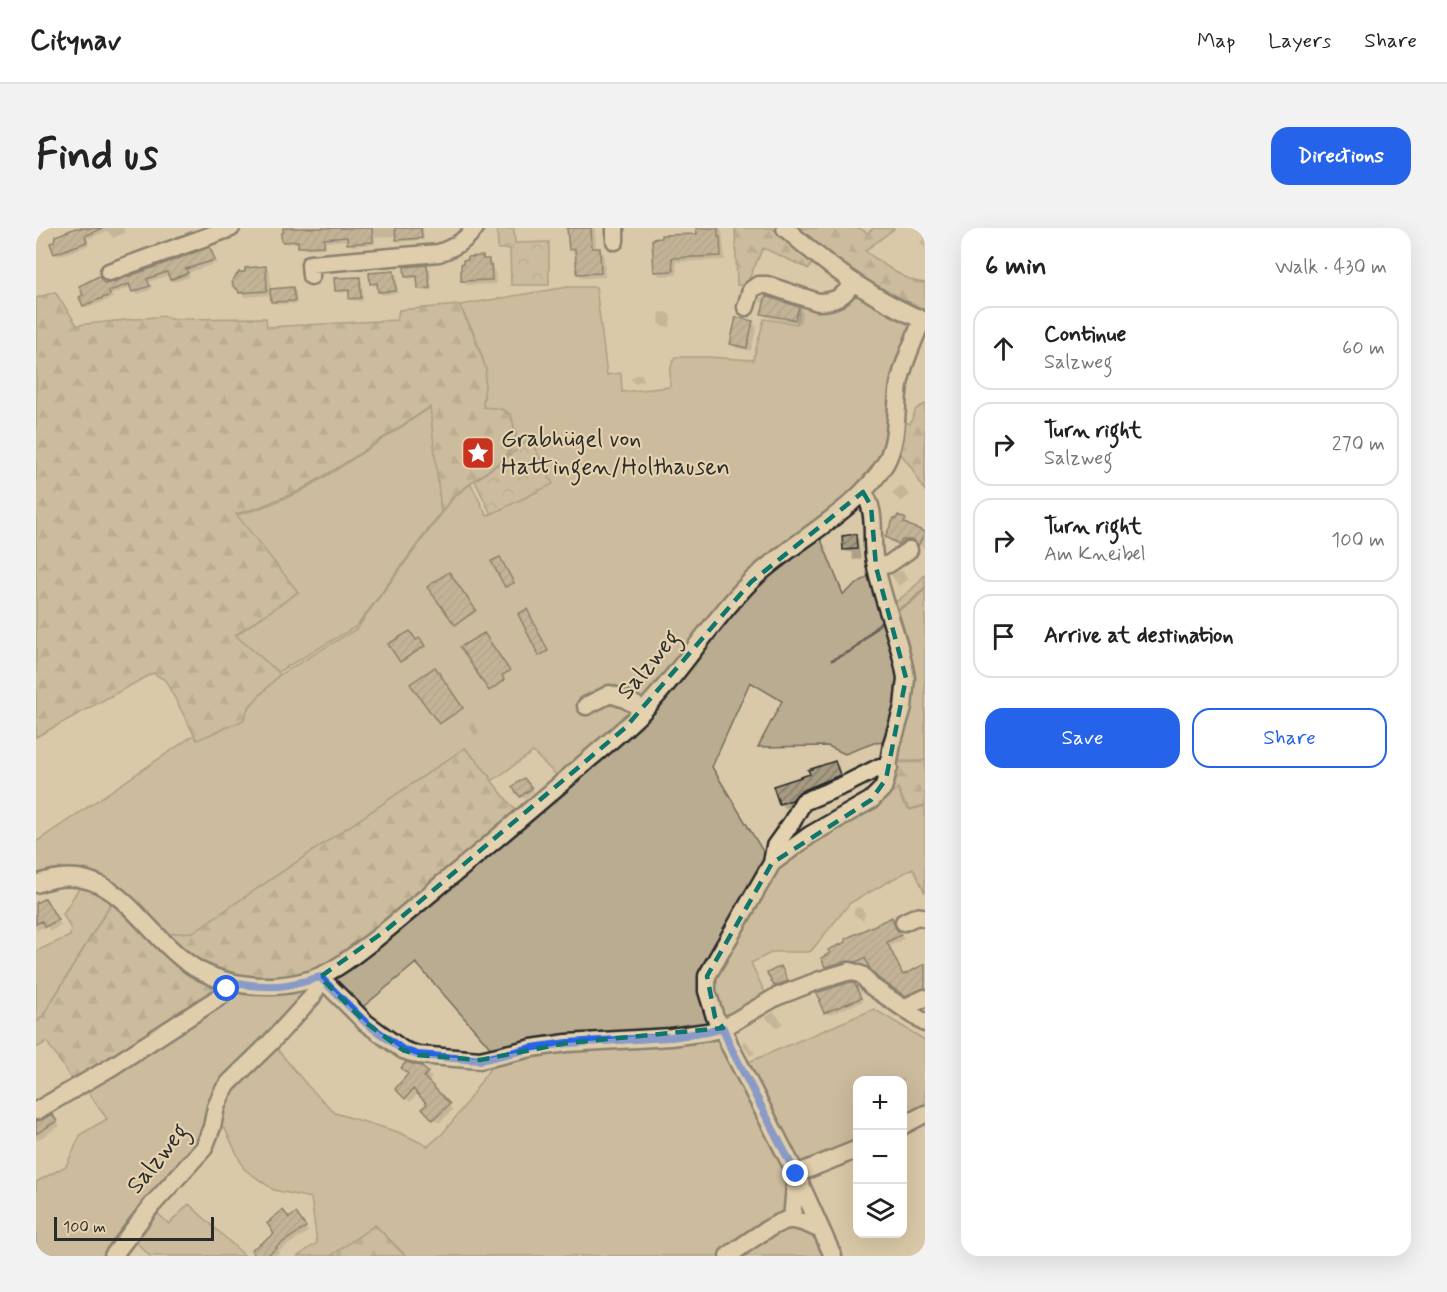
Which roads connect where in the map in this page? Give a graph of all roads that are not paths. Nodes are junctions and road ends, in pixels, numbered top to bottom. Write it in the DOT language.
graph roads {
  1 [pos="231,228"];
  2 [pos="475,228"];
  3 [pos="785,228"];
  4 [pos="109,272"];
  5 [pos="311,276"];
  6 [pos="853,282"];
  7 [pos="746,307"];
  8 [pos="924,321"];
  9 [pos="863,492"];
  10 [pos="909,550"];
  11 [pos="876,567"];
  12 [pos="586,706"];
  13 [pos="644,710"];
  14 [pos="889,768"];
  15 [pos="772,863"];
  16 [pos="36,884"];
  17 [pos="925,918"];
  18 [pos="904,922"];
  19 [pos="320,977"];
  20 [pos="229,982"];
  21 [pos="925,998"];
  22 [pos="907,1010"];
  23 [pos="925,1023"];
  24 [pos="723,1028"];
  25 [pos="36,1111"];
  26 [pos="925,1114"];
  27 [pos="907,1124"];
  28 [pos="853,1151"];
  29 [pos="796,1174"];
  30 [pos="792,1220"];
  31 [pos="821,1230"];
  32 [pos="113,1256"];
  33 [pos="728,1256"];
  34 [pos="833,1256"];
  1 -- 4 [label="street"];
  2 -- 5 [label="street"];
  3 -- 6 [label="street"];
  6 -- 7 [label="street"];
  6 -- 8 [label="street"];
  8 -- 9 [label="street, Salzweg"];
  9 -- 11 [label="street"];
  9 -- 13 [label="street, Salzweg"];
  10 -- 11 [label="street"];
  11 -- 14 [label="street"];
  12 -- 13 [label="street"];
  13 -- 19 [label="street, Salzweg"];
  14 -- 15 [label="street"];
  14 -- 15 [label="street"];
  15 -- 24 [label="street"];
  16 -- 20 [label="street, Salzweg"];
  17 -- 18 [label="street"];
  19 -- 20 [label="street, Salzweg"];
  19 -- 24 [label="street"];
  19 -- 32 [label="street, Salzweg"];
  20 -- 25 [label="street"];
  21 -- 22 [label="street"];
  22 -- 23 [label="street"];
  22 -- 24 [label="street"];
  24 -- 29 [label="street"];
  26 -- 27 [label="street"];
  28 -- 29 [label="street"];
  29 -- 30 [label="street"];
  29 -- 31 [label="street"];
  30 -- 31 [label="street"];
  30 -- 33 [label="street"];
  31 -- 34 [label="street"];
}
